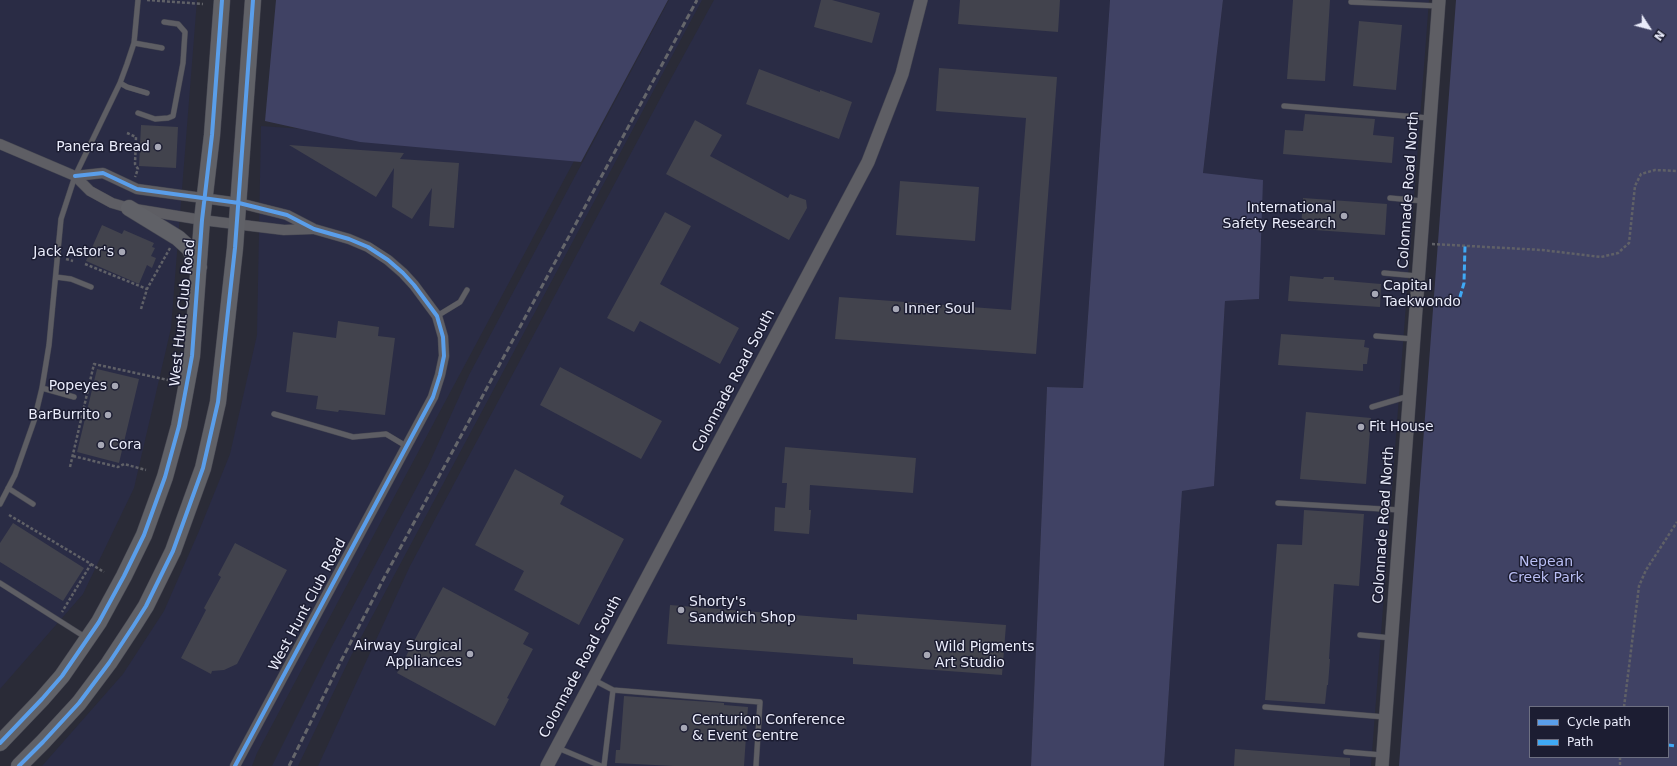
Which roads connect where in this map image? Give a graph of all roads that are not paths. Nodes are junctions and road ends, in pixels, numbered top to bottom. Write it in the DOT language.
graph roads {
  1 [pos="138,0"];
  2 [pos="222,0"];
  3 [pos="253,0"];
  4 [pos="921,0"];
  5 [pos="1351,2"];
  6 [pos="1439,3"];
  7 [pos="164,22"];
  8 [pos="134,43"];
  9 [pos="162,48"];
  10 [pos="120,83"];
  11 [pos="147,93"];
  12 [pos="1284,106"];
  13 [pos="138,112"];
  14 [pos="1430,118"];
  15 [pos="0,144"];
  16 [pos="75,176"];
  17 [pos="204,198"];
  18 [pos="1390,198"];
  19 [pos="1424,201"];
  20 [pos="239,203"];
  21 [pos="129,208"];
  22 [pos="202,220"];
  23 [pos="238,225"];
  24 [pos="314,229"];
  25 [pos="199,267"];
  26 [pos="1384,273"];
  27 [pos="1418,276"];
  28 [pos="56,277"];
  29 [pos="91,287"];
  30 [pos="467,290"];
  31 [pos="437,316"];
  32 [pos="1376,336"];
  33 [pos="1414,340"];
  34 [pos="42,388"];
  35 [pos="1410,396"];
  36 [pos="74,397"];
  37 [pos="1372,407"];
  38 [pos="274,414"];
  39 [pos="406,446"];
  40 [pos="8,488"];
  41 [pos="1278,503"];
  42 [pos="0,504"];
  43 [pos="33,504"];
  44 [pos="1401,510"];
  45 [pos="0,583"];
  46 [pos="1360,635"];
  47 [pos="1392,638"];
  48 [pos="88,639"];
  49 [pos="593,680"];
  50 [pos="613,690"];
  51 [pos="1264,707"];
  52 [pos="1386,717"];
  53 [pos="0,743"];
  54 [pos="557,748"];
  55 [pos="1346,752"];
  56 [pos="1383,760"];
  57 [pos="18,766"];
  58 [pos="235,766"];
  59 [pos="547,766"];
  60 [pos="601,766"];
  61 [pos="604,766"];
  62 [pos="756,766"];
  1 -- 8 [label="lane"];
  2 -- 17 [label="main road, West Hunt Club Road"];
  3 -- 20 [label="main road"];
  4 -- 49 [label="street, Colonnade Road South"];
  5 -- 6 [label="lane"];
  6 -- 14 [label="street, Colonnade Road North"];
  7 -- 13 [label="lane"];
  8 -- 9 [label="lane"];
  8 -- 10 [label="lane"];
  10 -- 11 [label="lane"];
  10 -- 16 [label="lane"];
  12 -- 14 [label="lane"];
  14 -- 19 [label="street, Colonnade Road North"];
  15 -- 16 [label="street"];
  16 -- 17 [label="street, West Hunt Club Road"];
  16 -- 21 [label="street, West Hunt Club Road"];
  16 -- 28 [label="lane"];
  17 -- 20 [label="street, West Hunt Club Road"];
  17 -- 22 [label="main road, West Hunt Club Road"];
  18 -- 19 [label="lane"];
  19 -- 27 [label="street, Colonnade Road North"];
  20 -- 23 [label="main road"];
  20 -- 24 [label="street, West Hunt Club Road"];
  21 -- 22 [label="street, West Hunt Club Road"];
  21 -- 25 [label="main road"];
  22 -- 23 [label="street, West Hunt Club Road"];
  22 -- 25 [label="main road, West Hunt Club Road"];
  23 -- 24 [label="street, West Hunt Club Road"];
  23 -- 57 [label="main road"];
  24 -- 31 [label="street, West Hunt Club Road"];
  25 -- 48 [label="main road, West Hunt Club Road"];
  26 -- 27 [label="lane"];
  27 -- 33 [label="street, Colonnade Road North"];
  28 -- 29 [label="lane"];
  28 -- 34 [label="lane"];
  30 -- 31 [label="lane"];
  31 -- 39 [label="street, West Hunt Club Road"];
  32 -- 33 [label="lane"];
  33 -- 35 [label="street, Colonnade Road North"];
  34 -- 36 [label="lane"];
  34 -- 40 [label="lane"];
  35 -- 37 [label="lane"];
  35 -- 44 [label="street, Colonnade Road North"];
  38 -- 39 [label="lane"];
  39 -- 58 [label="street, West Hunt Club Road"];
  40 -- 42 [label="lane"];
  40 -- 43 [label="lane"];
  41 -- 44 [label="lane"];
  44 -- 47 [label="street, Colonnade Road North"];
  45 -- 48 [label="lane"];
  46 -- 47 [label="lane"];
  47 -- 52 [label="street, Colonnade Road North"];
  48 -- 53 [label="main road, West Hunt Club Road"];
  49 -- 50 [label="lane"];
  49 -- 54 [label="street, Colonnade Road South"];
  50 -- 61 [label="lane"];
  50 -- 62 [label="lane"];
  51 -- 52 [label="lane"];
  52 -- 56 [label="street, Colonnade Road North"];
  54 -- 59 [label="street, Colonnade Road South"];
  54 -- 60 [label="lane"];
  55 -- 56 [label="lane"];
}
